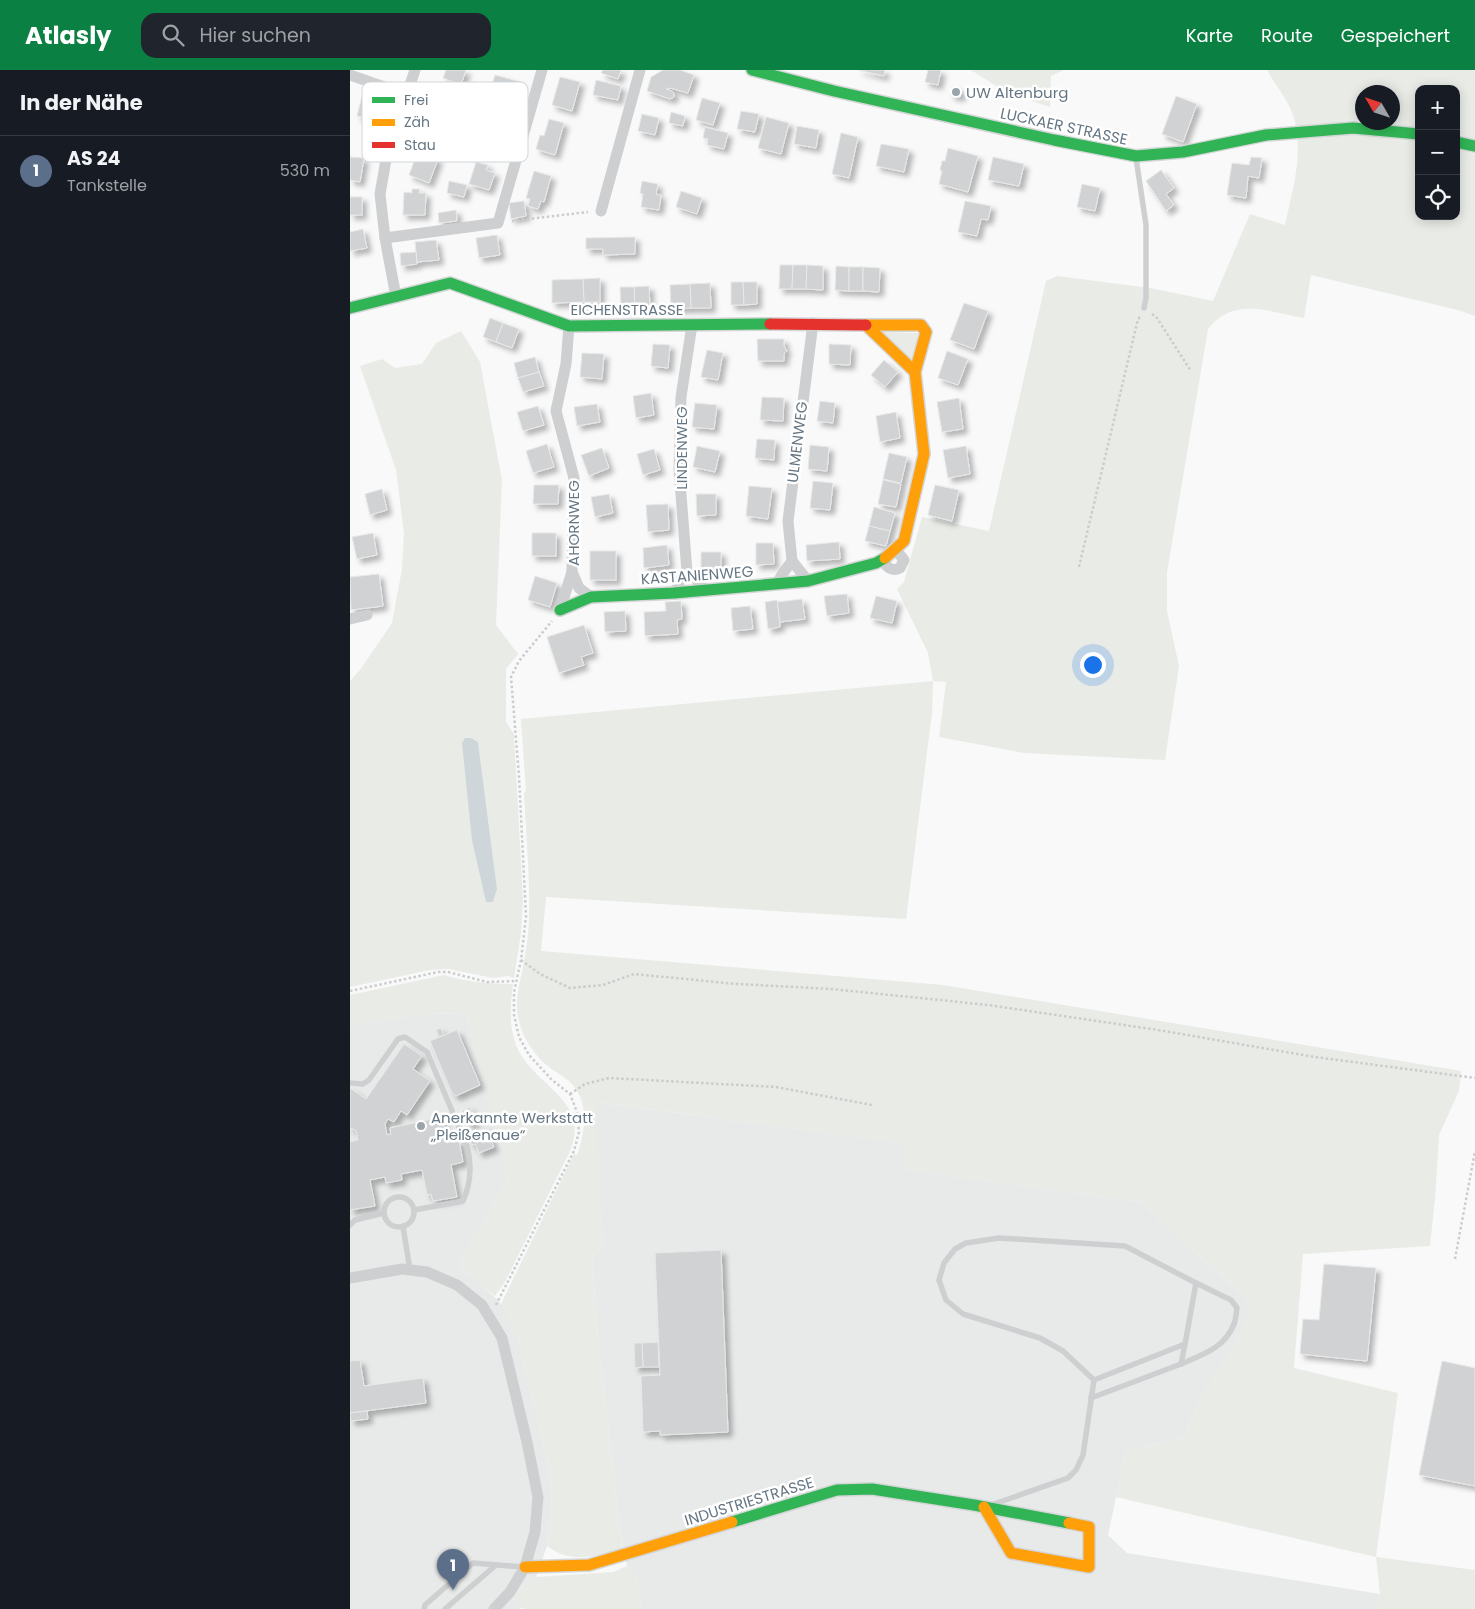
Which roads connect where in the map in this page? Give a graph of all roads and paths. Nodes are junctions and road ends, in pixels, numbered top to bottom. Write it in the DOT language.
graph roads {
  1 [pos="415,70"];
  2 [pos="542,70"];
  3 [pos="640,70"];
  4 [pos="752,70"];
  5 [pos="350,75"];
  6 [pos="370,82"];
  7 [pos="411,82"];
  8 [pos="528,118"];
  9 [pos="1415,134"];
  10 [pos="1460,143"];
  11 [pos="1475,146"];
  12 [pos="1136,156"];
  13 [pos="386,162"];
  14 [pos="515,162"];
  15 [pos="601,211"];
  16 [pos="498,222"];
  17 [pos="385,238"];
  18 [pos="396,297"];
  19 [pos="350,308"];
  20 [pos="1144,308"];
  21 [pos="813,323"];
  22 [pos="692,325"];
  23 [pos="866,325"];
  24 [pos="569,326"];
  25 [pos="1191,371"];
  26 [pos="915,372"];
  27 [pos="896,550"];
  28 [pos="792,561"];
  29 [pos="879,562"];
  30 [pos="1079,567"];
  31 [pos="572,572"];
  32 [pos="688,572"];
  33 [pos="808,580"];
  34 [pos="777,584"];
  35 [pos="704,590"];
  36 [pos="674,593"];
  37 [pos="591,597"];
  38 [pos="560,610"];
  39 [pos="366,615"];
  40 [pos="350,619"];
  41 [pos="521,960"];
  42 [pos="516,981"];
  43 [pos="350,991"];
  44 [pos="1475,1078"];
  45 [pos="350,1082"];
  46 [pos="570,1094"];
  47 [pos="872,1105"];
  48 [pos="1475,1150"];
  49 [pos="414,1210"];
  50 [pos="384,1213"];
  51 [pos="353,1219"];
  52 [pos="350,1225"];
  53 [pos="403,1226"];
  54 [pos="1455,1258"];
  55 [pos="410,1270"];
  56 [pos="350,1278"];
  57 [pos="1196,1283"];
  58 [pos="491,1296"];
  59 [pos="497,1304"];
  60 [pos="500,1308"];
  61 [pos="1185,1344"];
  62 [pos="1181,1364"];
  63 [pos="1094,1380"];
  64 [pos="1091,1398"];
  65 [pos="984,1507"];
  66 [pos="496,1565"];
  67 [pos="525,1568"];
  68 [pos="424,1609"];
  69 [pos="445,1609"];
  70 [pos="494,1609"];
  1 -- 7 [label="street"];
  2 -- 8 [label="street"];
  3 -- 15 [label="street"];
  4 -- 12 [label="street, LUCKAER STRASSE"];
  5 -- 6 [label="street"];
  9 -- 12 [label="street, LUCKAER STRASSE"];
  10 -- 11 [label="street"];
  12 -- 20 [label="lane, LUCKAER STRASSE"];
  13 -- 17 [label="street"];
  14 -- 16 [label="street"];
  15 -- 16 [label="path"];
  16 -- 17 [label="street"];
  17 -- 18 [label="street"];
  18 -- 19 [label="street, EICHENSTRASSE"];
  18 -- 24 [label="street, EICHENSTRASSE"];
  20 -- 25 [label="path"];
  20 -- 30 [label="path"];
  21 -- 22 [label="street, EICHENSTRASSE"];
  21 -- 23 [label="street, EICHENSTRASSE"];
  21 -- 28 [label="street, ULMENWEG"];
  22 -- 24 [label="street, EICHENSTRASSE"];
  22 -- 32 [label="street, LINDENWEG"];
  23 -- 26 [label="street"];
  23 -- 26 [label="street, EICHENSTRASSE"];
  24 -- 31 [label="street, AHORNWEG"];
  26 -- 27 [label="street"];
  27 -- 29 [label="street"];
  27 -- 29 [label="street, KASTANIENWEG"];
  28 -- 33 [label="street"];
  28 -- 34 [label="street"];
  29 -- 33 [label="street, KASTANIENWEG"];
  31 -- 37 [label="street, AHORNWEG"];
  31 -- 38 [label="street"];
  32 -- 35 [label="street"];
  32 -- 36 [label="street"];
  33 -- 34 [label="street, KASTANIENWEG"];
  34 -- 35 [label="street, KASTANIENWEG"];
  35 -- 36 [label="street, KASTANIENWEG"];
  36 -- 37 [label="street, KASTANIENWEG"];
  37 -- 38 [label="street, KASTANIENWEG"];
  38 -- 41 [label="path"];
  39 -- 40 [label="street"];
  41 -- 42 [label="path"];
  41 -- 44 [label="path"];
  42 -- 43 [label="path"];
  42 -- 46 [label="path"];
  45 -- 49 [label="lane"];
  46 -- 47 [label="path"];
  46 -- 59 [label="path"];
  48 -- 54 [label="path"];
  49 -- 50 [label="lane"];
  49 -- 53 [label="lane"];
  50 -- 51 [label="lane"];
  50 -- 53 [label="lane"];
  51 -- 52 [label="lane"];
  53 -- 55 [label="lane"];
  55 -- 56 [label="street"];
  55 -- 67 [label="street"];
  57 -- 61 [label="lane"];
  57 -- 62 [label="lane"];
  57 -- 63 [label="lane"];
  58 -- 59 [label="path"];
  59 -- 60 [label="path"];
  61 -- 62 [label="lane"];
  61 -- 63 [label="lane"];
  62 -- 64 [label="lane"];
  63 -- 64 [label="lane"];
  64 -- 65 [label="lane"];
  65 -- 65 [label="street, INDUSTRIESTRASSE"];
  65 -- 67 [label="street, INDUSTRIESTRASSE"];
  66 -- 67 [label="lane"];
  66 -- 68 [label="lane"];
  66 -- 69 [label="lane"];
  67 -- 70 [label="street"];
}
